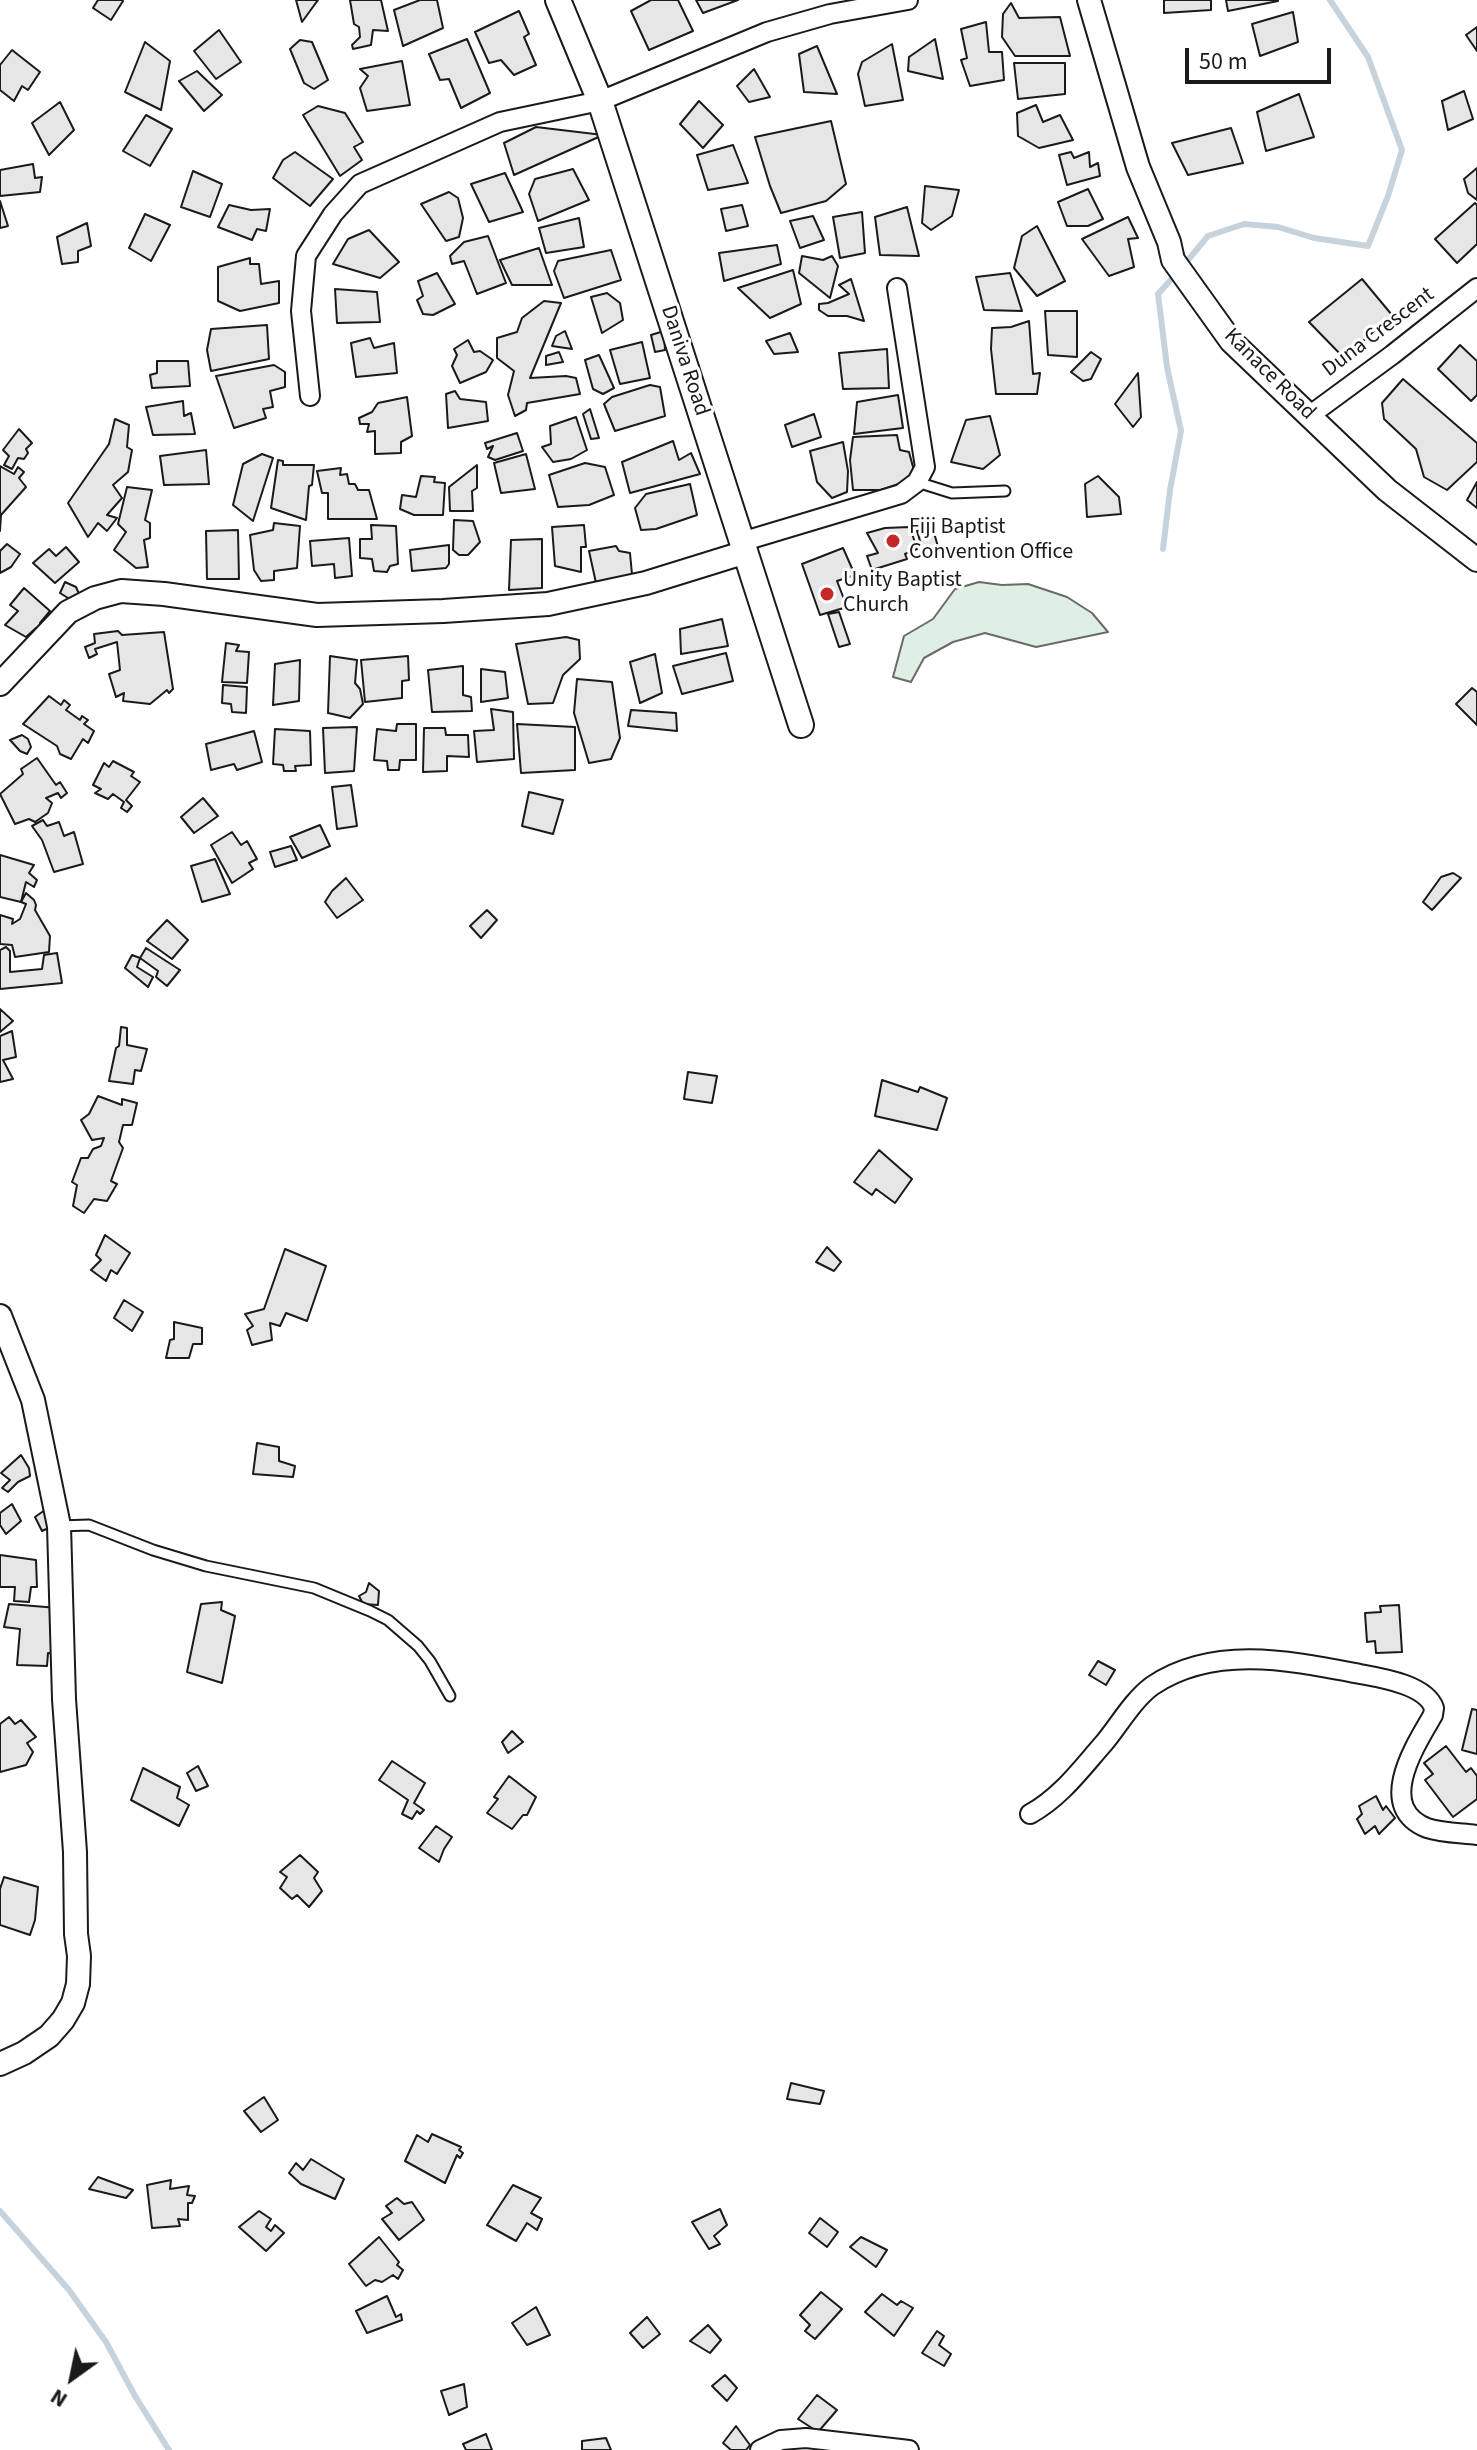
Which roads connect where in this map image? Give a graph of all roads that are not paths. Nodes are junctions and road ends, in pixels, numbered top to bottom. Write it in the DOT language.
graph roads {
  1 [pos="558,0"];
  2 [pos="908,0"];
  3 [pos="1089,0"];
  4 [pos="600,101"];
  5 [pos="897,288"];
  6 [pos="1477,288"];
  7 [pos="310,396"];
  8 [pos="1309,416"];
  9 [pos="917,482"];
  10 [pos="1005,491"];
  11 [pos="744,547"];
  12 [pos="1477,560"];
  13 [pos="0,684"];
  14 [pos="801,725"];
  15 [pos="0,1316"];
  16 [pos="59,1526"];
  17 [pos="450,1696"];
  18 [pos="1030,1814"];
  19 [pos="1477,1835"];
  20 [pos="0,2064"];
  21 [pos="760,2450"];
  22 [pos="909,2450"];
  1 -- 4 [label="main road, Daniva Road"];
  2 -- 4 [label="street"];
  3 -- 8 [label="street, Kanace Road"];
  4 -- 7 [label="street"];
  4 -- 11 [label="main road, Daniva Road"];
  5 -- 9 [label="street"];
  6 -- 8 [label="street, Duna Crescent"];
  8 -- 12 [label="street, Kanace Road"];
  9 -- 10 [label="lane"];
  9 -- 11 [label="street"];
  11 -- 13 [label="street"];
  11 -- 14 [label="main road, Daniva Road"];
  15 -- 16 [label="street"];
  16 -- 17 [label="lane"];
  16 -- 20 [label="street"];
  18 -- 19 [label="street"];
  21 -- 22 [label="street"];
}
